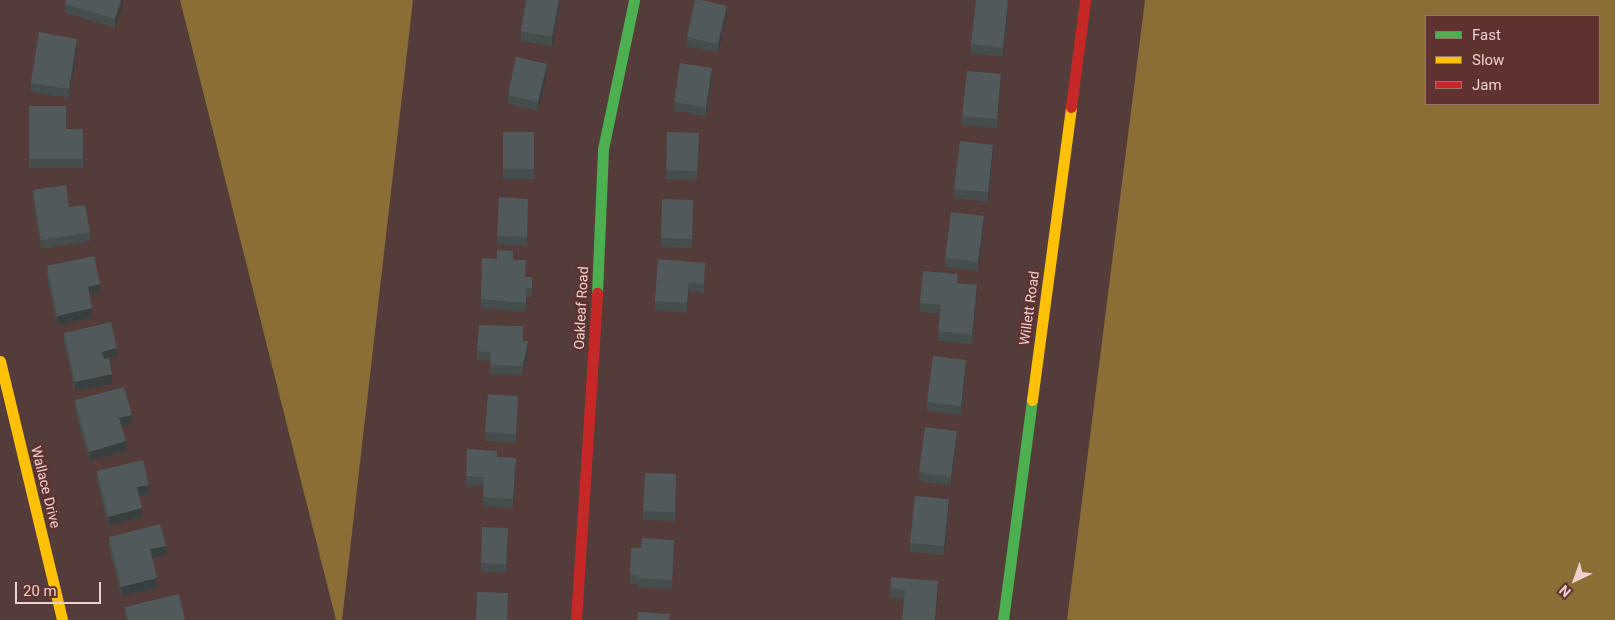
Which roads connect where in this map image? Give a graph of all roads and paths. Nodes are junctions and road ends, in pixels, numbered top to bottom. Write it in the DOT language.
graph roads {
  1 [pos="634,0"];
  2 [pos="1085,0"];
  3 [pos="0,360"];
  4 [pos="62,620"];
  5 [pos="576,620"];
  6 [pos="1003,620"];
  1 -- 5 [label="street, Oakleaf Road"];
  2 -- 6 [label="street, Willett Road"];
  3 -- 4 [label="street, Wallace Drive"];
}
